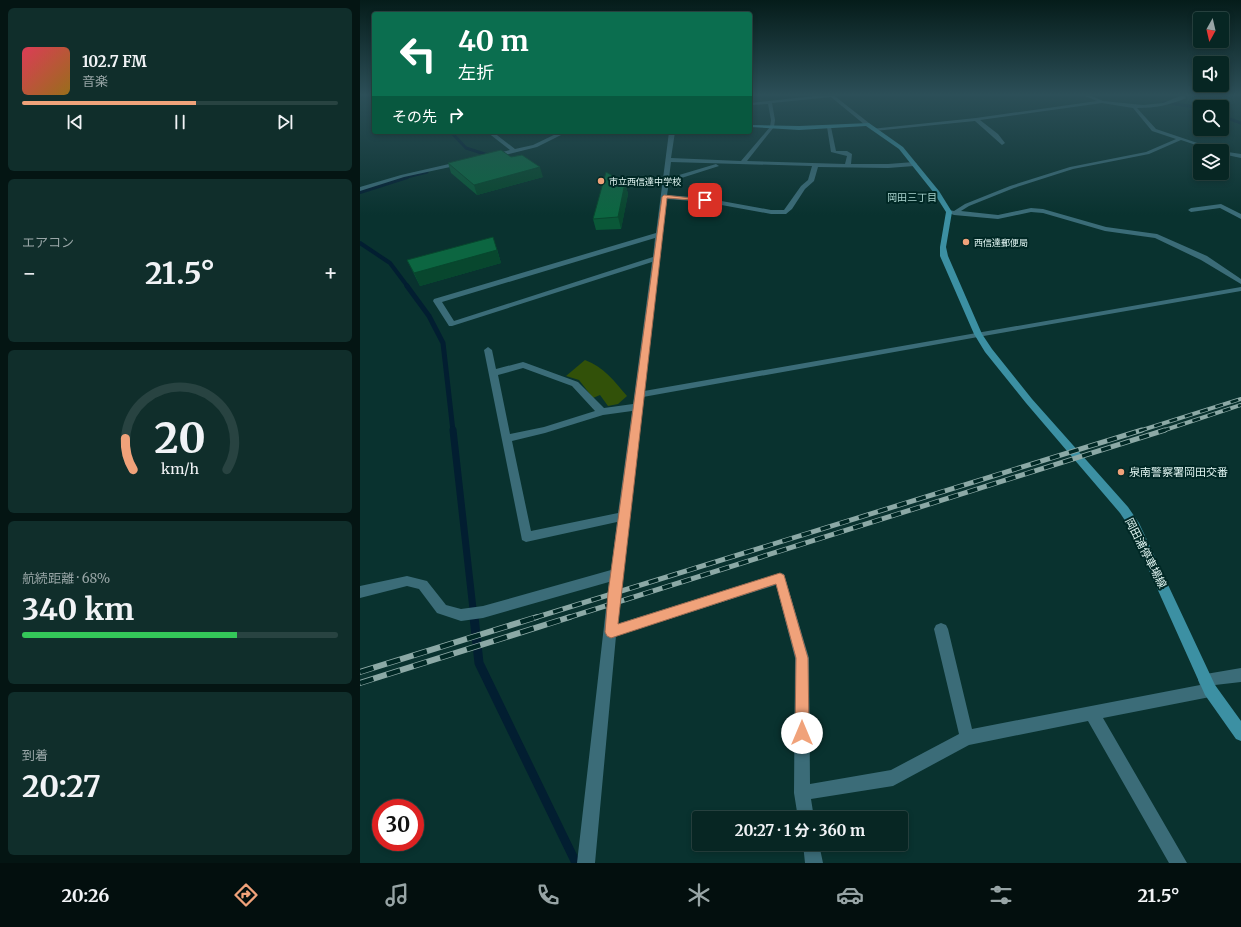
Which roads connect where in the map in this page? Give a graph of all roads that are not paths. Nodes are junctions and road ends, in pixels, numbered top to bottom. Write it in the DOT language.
graph roads {
  1 [pos="493,134"];
  2 [pos="559,134"];
  3 [pos="672,134"];
  4 [pos="766,134"];
  5 [pos="830,134"];
  6 [pos="881,134"];
  7 [pos="995,134"];
  8 [pos="1165,134"];
  9 [pos="1180,140"];
  10 [pos="1002,143"];
  11 [pos="1201,144"];
  12 [pos="514,151"];
  13 [pos="1229,153"];
  14 [pos="1241,156"];
  15 [pos="489,157"];
  16 [pos="669,160"];
  17 [pos="468,162"];
  18 [pos="730,162"];
  19 [pos="743,163"];
  20 [pos="816,164"];
  21 [pos="914,164"];
  22 [pos="848,165"];
  23 [pos="666,181"];
  24 [pos="360,189"];
  25 [pos="664,197"];
  26 [pos="1191,210"];
  27 [pos="952,212"];
  28 [pos="1241,218"];
  29 [pos="660,234"];
  30 [pos="656,258"];
  31 [pos="1241,282"];
  32 [pos="1241,289"];
  33 [pos="978,334"];
  34 [pos="488,350"];
  35 [pos="493,372"];
  36 [pos="639,395"];
  37 [pos="638,407"];
  38 [pos="602,412"];
  39 [pos="506,439"];
  40 [pos="624,516"];
  41 [pos="617,574"];
  42 [pos="360,592"];
  43 [pos="941,629"];
  44 [pos="611,632"];
  45 [pos="1241,675"];
  46 [pos="1207,685"];
  47 [pos="1092,714"];
  48 [pos="1241,734"];
  49 [pos="967,738"];
  50 [pos="802,793"];
  51 [pos="805,811"];
  52 [pos="812,851"];
  53 [pos="586,863"];
  54 [pos="814,863"];
  55 [pos="1178,863"];
  1 -- 12 [label="street"];
  2 -- 12 [label="street"];
  3 -- 16 [label="street"];
  4 -- 19 [label="street"];
  5 -- 22 [label="street"];
  6 -- 21 [label="main road"];
  7 -- 10 [label="street"];
  8 -- 9 [label="street"];
  9 -- 11 [label="street"];
  9 -- 27 [label="street"];
  12 -- 15 [label="street"];
  13 -- 14 [label="street"];
  16 -- 18 [label="street"];
  16 -- 23 [label="street"];
  17 -- 24 [label="street"];
  18 -- 19 [label="street"];
  18 -- 23 [label="street"];
  19 -- 20 [label="street"];
  20 -- 22 [label="street"];
  20 -- 25 [label="street"];
  21 -- 22 [label="street"];
  21 -- 27 [label="main road"];
  23 -- 25 [label="street"];
  25 -- 29 [label="street"];
  26 -- 28 [label="street"];
  27 -- 31 [label="street"];
  27 -- 33 [label="main road, 岡田浦停車場線"];
  29 -- 30 [label="street"];
  29 -- 30 [label="street"];
  30 -- 36 [label="street"];
  32 -- 33 [label="street"];
  33 -- 36 [label="street"];
  33 -- 46 [label="main road, 岡田浦停車場線"];
  34 -- 35 [label="street"];
  35 -- 38 [label="street"];
  35 -- 39 [label="street"];
  36 -- 37 [label="street"];
  37 -- 38 [label="street"];
  37 -- 40 [label="street"];
  38 -- 39 [label="street"];
  39 -- 40 [label="street"];
  40 -- 41 [label="street"];
  41 -- 42 [label="street"];
  41 -- 44 [label="street"];
  43 -- 49 [label="street"];
  44 -- 50 [label="street"];
  44 -- 53 [label="street"];
  45 -- 46 [label="street"];
  46 -- 47 [label="street"];
  46 -- 48 [label="main road, 岡田浦停車場線"];
  47 -- 49 [label="street"];
  47 -- 55 [label="street"];
  49 -- 50 [label="street"];
  50 -- 51 [label="street"];
  52 -- 54 [label="street"];
}
